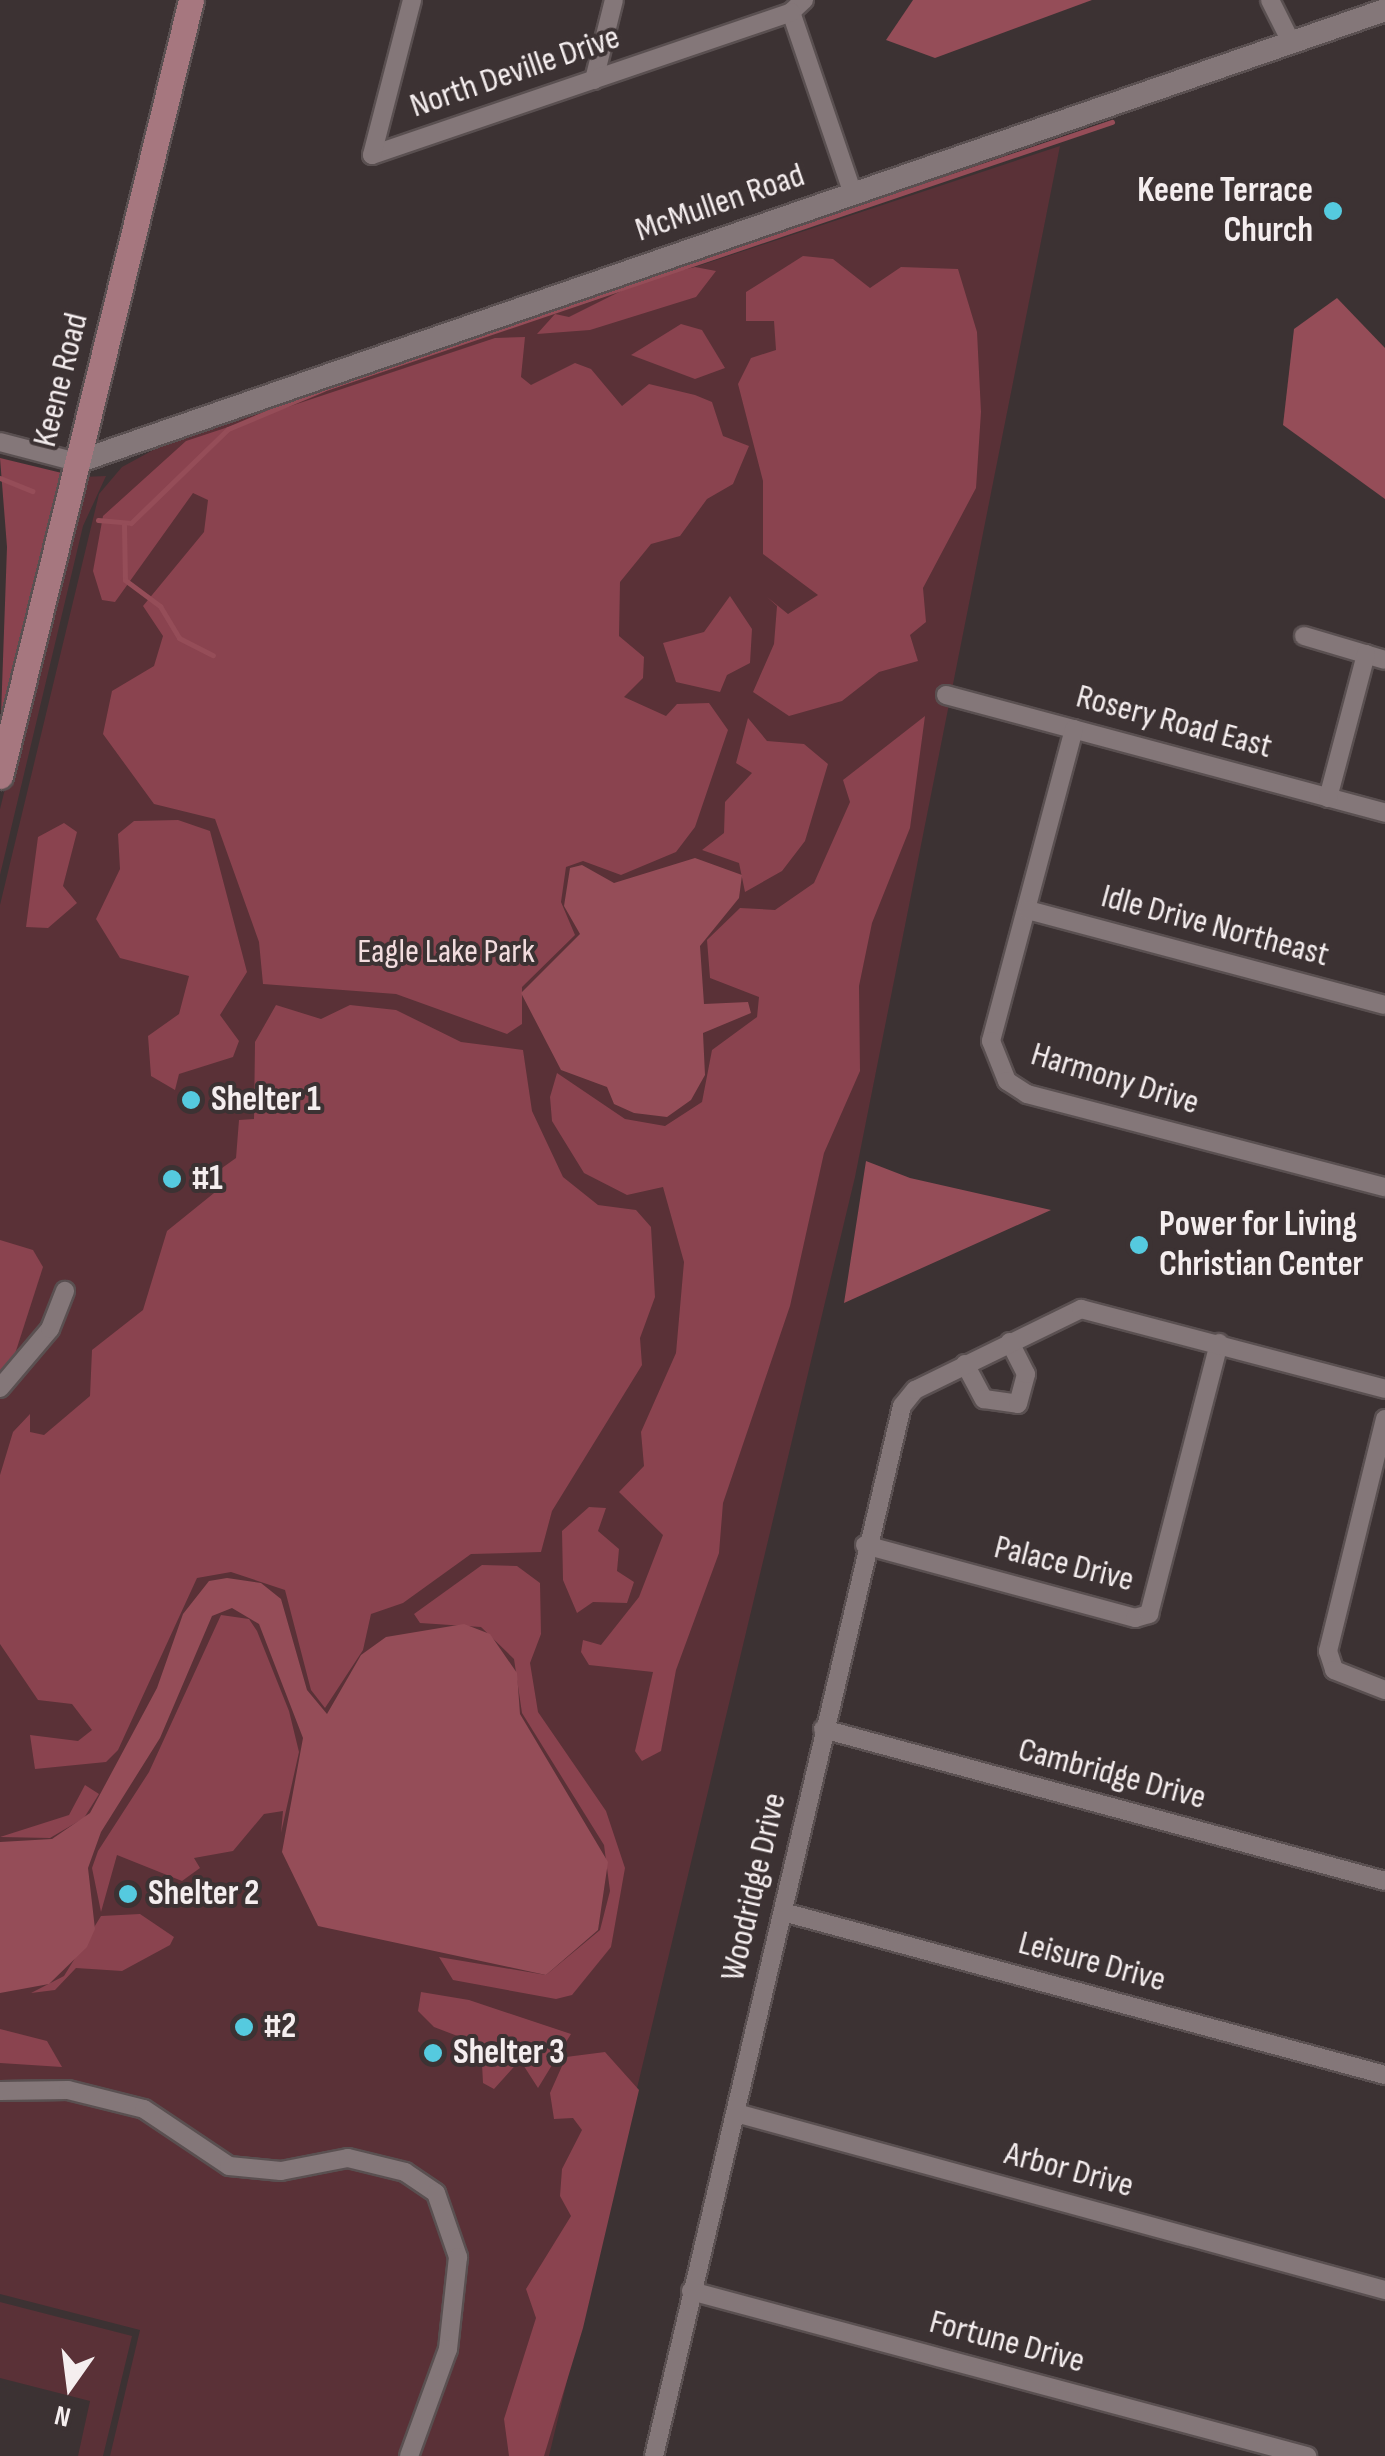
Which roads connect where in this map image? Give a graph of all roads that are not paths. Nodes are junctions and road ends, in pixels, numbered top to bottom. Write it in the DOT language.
graph roads {
  1 [pos="191,0"];
  2 [pos="412,0"];
  3 [pos="614,0"];
  4 [pos="1270,0"];
  5 [pos="798,6"];
  6 [pos="1385,10"];
  7 [pos="1290,42"];
  8 [pos="594,80"];
  9 [pos="853,194"];
  10 [pos="0,442"];
  11 [pos="77,462"];
  12 [pos="1304,636"];
  13 [pos="1366,654"];
  14 [pos="1385,660"];
  15 [pos="946,695"];
  16 [pos="1074,728"];
  17 [pos="0,776"];
  18 [pos="1328,798"];
  19 [pos="1385,813"];
  20 [pos="1028,910"];
  21 [pos="1385,1005"];
  22 [pos="1385,1186"];
  23 [pos="65,1291"];
  24 [pos="1010,1342"];
  25 [pos="1220,1343"];
  26 [pos="965,1364"];
  27 [pos="0,1388"];
  28 [pos="1385,1389"];
  29 [pos="1385,1419"];
  30 [pos="865,1545"];
  31 [pos="1385,1690"];
  32 [pos="823,1729"];
  33 [pos="1385,1881"];
  34 [pos="783,1912"];
  35 [pos="1385,2075"];
  36 [pos="0,2091"];
  37 [pos="736,2113"];
  38 [pos="1385,2290"];
  39 [pos="690,2291"];
  40 [pos="409,2456"];
  41 [pos="654,2456"];
  42 [pos="1307,2456"];
  1 -- 11 [label="main road, Keene Road"];
  2 -- 8 [label="street, North Deville Drive"];
  3 -- 8 [label="street"];
  4 -- 7 [label="street"];
  5 -- 8 [label="street, North Deville Drive"];
  5 -- 9 [label="street"];
  6 -- 7 [label="street, McMullen Road"];
  7 -- 9 [label="street, McMullen Road"];
  9 -- 11 [label="street, McMullen Road"];
  10 -- 11 [label="street"];
  11 -- 17 [label="main road, Keene Road"];
  12 -- 13 [label="street"];
  13 -- 14 [label="street"];
  13 -- 18 [label="street"];
  15 -- 16 [label="street, Rosery Road East"];
  16 -- 18 [label="street, Rosery Road East"];
  16 -- 20 [label="street, Harmony Drive"];
  18 -- 19 [label="street, Rosery Road East"];
  20 -- 21 [label="street, Idle Drive Northeast"];
  20 -- 22 [label="street, Harmony Drive"];
  23 -- 27 [label="street"];
  24 -- 25 [label="street, Woodridge Drive"];
  24 -- 26 [label="street, Woodridge Drive"];
  24 -- 26 [label="street"];
  25 -- 28 [label="street, Woodridge Drive"];
  25 -- 30 [label="street, Palace Drive"];
  26 -- 30 [label="street, Woodridge Drive"];
  29 -- 31 [label="street"];
  30 -- 32 [label="street, Woodridge Drive"];
  32 -- 33 [label="street, Cambridge Drive"];
  32 -- 34 [label="street, Woodridge Drive"];
  34 -- 35 [label="street, Leisure Drive"];
  34 -- 37 [label="street, Woodridge Drive"];
  36 -- 40 [label="street"];
  37 -- 38 [label="street, Arbor Drive"];
  37 -- 39 [label="street, Woodridge Drive"];
  39 -- 41 [label="street, Woodridge Drive"];
  39 -- 42 [label="street, Fortune Drive"];
}
